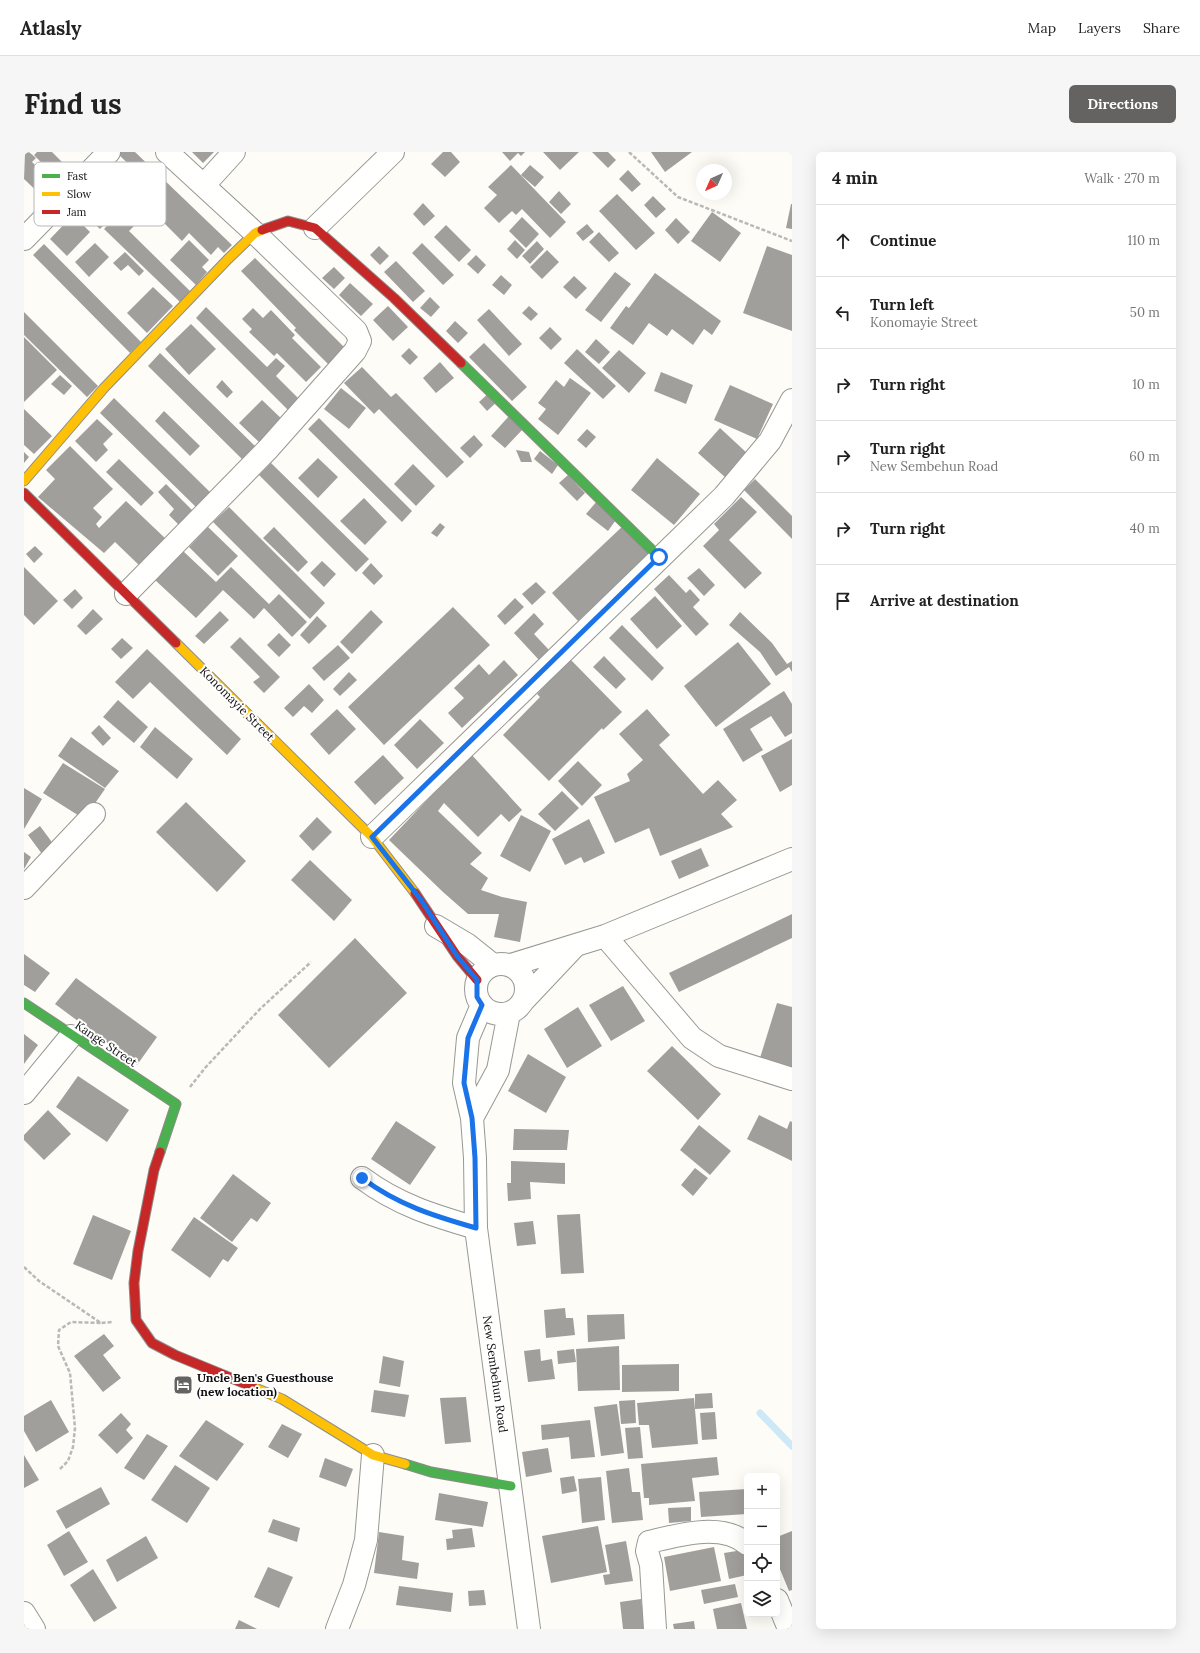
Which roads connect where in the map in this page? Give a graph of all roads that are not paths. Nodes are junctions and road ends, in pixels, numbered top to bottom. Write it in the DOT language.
graph roads {
  1 [pos="109,152"];
  2 [pos="167,152"];
  3 [pos="234,152"];
  4 [pos="393,152"];
  5 [pos="99,162"];
  6 [pos="204,185"];
  7 [pos="37,226"];
  8 [pos="315,228"];
  9 [pos="255,234"];
  10 [pos="24,239"];
  11 [pos="792,400"];
  12 [pos="24,480"];
  13 [pos="24,493"];
  14 [pos="659,557"];
  15 [pos="126,594"];
  16 [pos="94,814"];
  17 [pos="372,837"];
  18 [pos="792,859"];
  19 [pos="24,888"];
  20 [pos="436,926"];
  21 [pos="605,936"];
  22 [pos="575,946"];
  23 [pos="502,965"];
  24 [pos="477,980"];
  25 [pos="24,1003"];
  26 [pos="482,1005"];
  27 [pos="517,1007"];
  28 [pos="71,1036"];
  29 [pos="792,1079"];
  30 [pos="24,1093"];
  31 [pos="472,1118"];
  32 [pos="362,1178"];
  33 [pos="476,1228"];
  34 [pos="373,1455"];
  35 [pos="511,1486"];
  36 [pos="744,1542"];
  37 [pos="780,1607"];
  38 [pos="24,1614"];
  39 [pos="34,1629"];
  40 [pos="337,1629"];
  41 [pos="529,1629"];
  42 [pos="655,1629"];
  43 [pos="789,1629"];
  1 -- 5 [label="street"];
  2 -- 6 [label="street"];
  3 -- 6 [label="street"];
  4 -- 8 [label="street"];
  6 -- 9 [label="street"];
  7 -- 10 [label="street"];
  8 -- 9 [label="street"];
  8 -- 14 [label="street"];
  9 -- 12 [label="street"];
  9 -- 15 [label="street"];
  11 -- 14 [label="street"];
  13 -- 15 [label="street, Konomayie Street"];
  14 -- 17 [label="street"];
  15 -- 17 [label="street, Konomayie Street"];
  16 -- 19 [label="street"];
  17 -- 20 [label="street, Konomayie Street"];
  18 -- 21 [label="street"];
  20 -- 23 [label="street, Konomayie Street"];
  20 -- 24 [label="street, Konomayie Street"];
  21 -- 22 [label="street"];
  21 -- 29 [label="street"];
  22 -- 23 [label="street"];
  22 -- 27 [label="street"];
  23 -- 24 [label="street"];
  23 -- 27 [label="street"];
  24 -- 26 [label="street"];
  25 -- 28 [label="street, Kange Street"];
  26 -- 27 [label="street"];
  26 -- 31 [label="street, New Sembehun Road"];
  27 -- 31 [label="street"];
  28 -- 30 [label="street"];
  28 -- 34 [label="street, Kange Street"];
  31 -- 33 [label="street, New Sembehun Road"];
  32 -- 33 [label="street"];
  33 -- 35 [label="street, New Sembehun Road"];
  34 -- 35 [label="street"];
  34 -- 40 [label="street"];
  35 -- 41 [label="street, New Sembehun Road"];
  36 -- 42 [label="street"];
  37 -- 43 [label="street"];
  38 -- 39 [label="street"];
}
